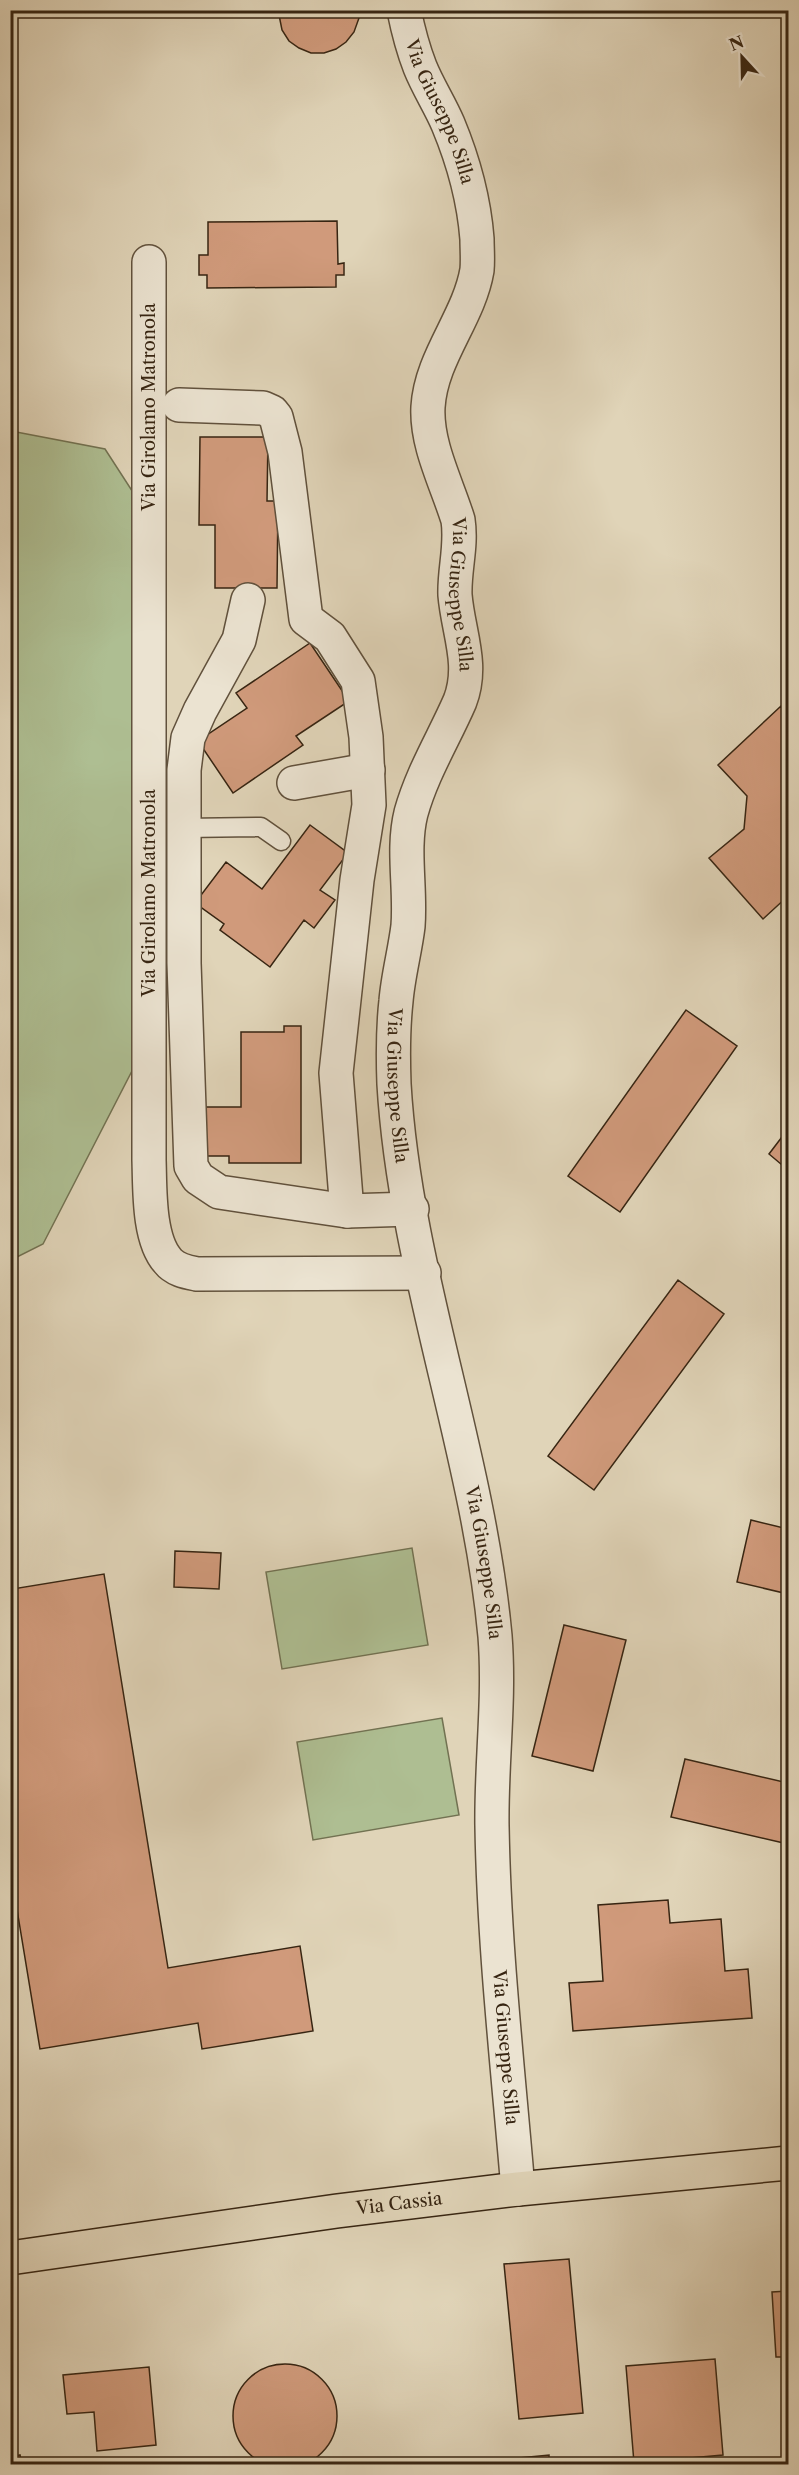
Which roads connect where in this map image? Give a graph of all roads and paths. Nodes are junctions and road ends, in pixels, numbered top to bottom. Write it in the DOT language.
graph roads {
  1 [pos="404,10"];
  2 [pos="149,262"];
  3 [pos="179,405"];
  4 [pos="248,600"];
  5 [pos="368,770"];
  6 [pos="294,783"];
  7 [pos="184,828"];
  8 [pos="281,841"];
  9 [pos="412,1209"];
  10 [pos="347,1211"];
  11 [pos="424,1273"];
  12 [pos="789,2163"];
  13 [pos="518,2189"];
  14 [pos="10,2258"];
  1 -- 9 [label="street, Via Giuseppe Silla"];
  2 -- 11 [label="street, Via Girolamo Matronola"];
  3 -- 5 [label="street"];
  4 -- 7 [label="street"];
  5 -- 6 [label="street"];
  5 -- 10 [label="street"];
  7 -- 8 [label="lane"];
  7 -- 10 [label="street"];
  9 -- 10 [label="street"];
  9 -- 11 [label="street, Via Giuseppe Silla"];
  11 -- 13 [label="street, Via Giuseppe Silla"];
  12 -- 13 [label="main road, Via Cassia"];
  13 -- 14 [label="main road, Via Cassia"];
}
